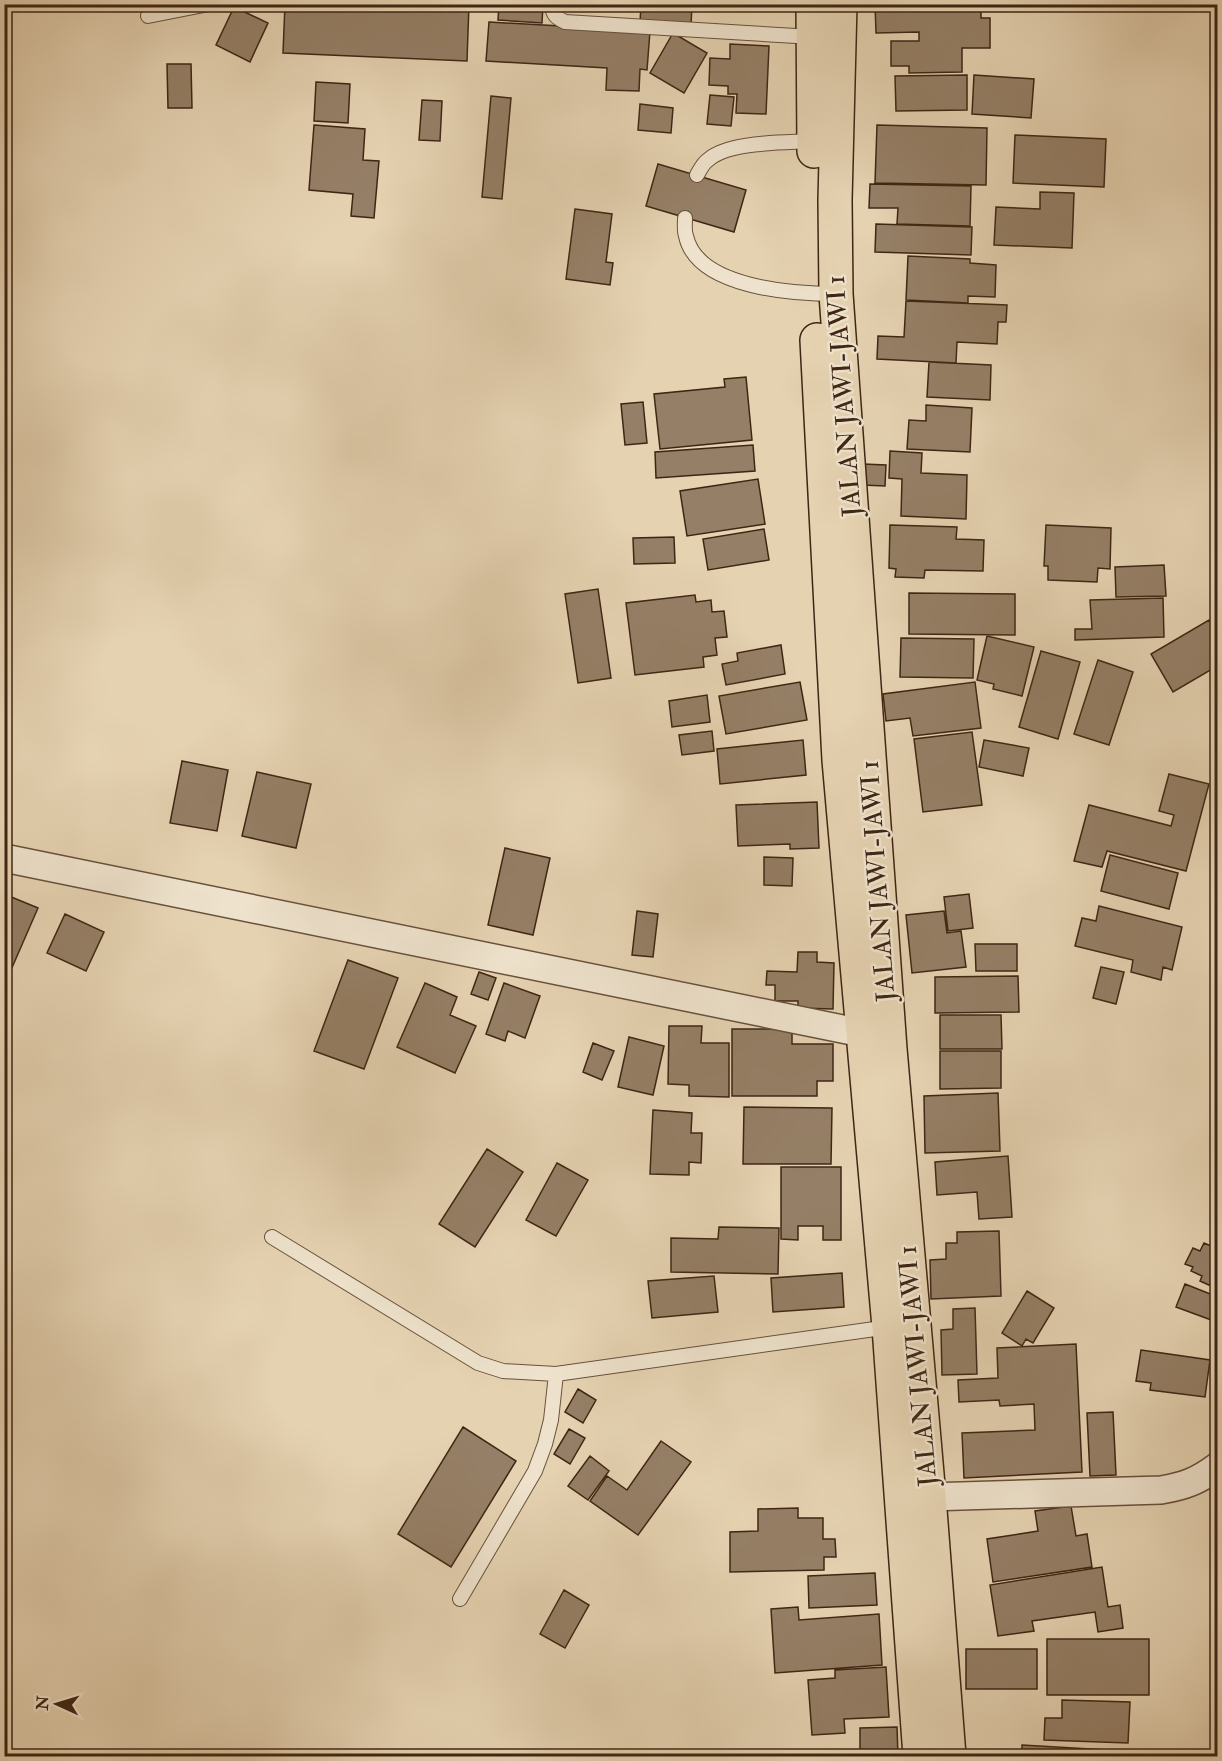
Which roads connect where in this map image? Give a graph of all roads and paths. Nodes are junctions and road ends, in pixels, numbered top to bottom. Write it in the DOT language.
graph roads {
  1 [pos="209,4"];
  2 [pos="552,4"];
  3 [pos="813,4"];
  4 [pos="840,4"];
  5 [pos="148,16"];
  6 [pos="813,37"];
  7 [pos="813,141"];
  8 [pos="697,175"];
  9 [pos="685,218"];
  10 [pos="826,294"];
  11 [pos="854,760"];
  12 [pos="4,858"];
  13 [pos="862,1033"];
  14 [pos="272,1237"];
  15 [pos="889,1328"];
  16 [pos="556,1374"];
  17 [pos="1218,1466"];
  18 [pos="929,1497"];
  19 [pos="460,1599"];
  20 [pos="923,1622"];
  21 [pos="920,1756"];
  22 [pos="949,1756"];
  1 -- 5 [label="lane"];
  2 -- 6 [label="lane"];
  3 -- 6 [label="highway"];
  4 -- 10 [label="highway, JALAN JAWI-JAWI 1"];
  6 -- 7 [label="highway"];
  7 -- 8 [label="lane"];
  7 -- 10 [label="highway"];
  9 -- 10 [label="lane"];
  10 -- 11 [label="highway"];
  11 -- 13 [label="highway"];
  11 -- 18 [label="highway, JALAN JAWI-JAWI 1"];
  12 -- 13 [label="street"];
  13 -- 15 [label="highway"];
  14 -- 16 [label="lane"];
  15 -- 16 [label="lane"];
  15 -- 20 [label="highway"];
  16 -- 19 [label="lane"];
  17 -- 18 [label="street"];
  18 -- 20 [label="highway, JALAN JAWI-JAWI 1"];
  20 -- 21 [label="highway"];
  20 -- 22 [label="highway, JALAN JAWI-JAWI 1"];
}
